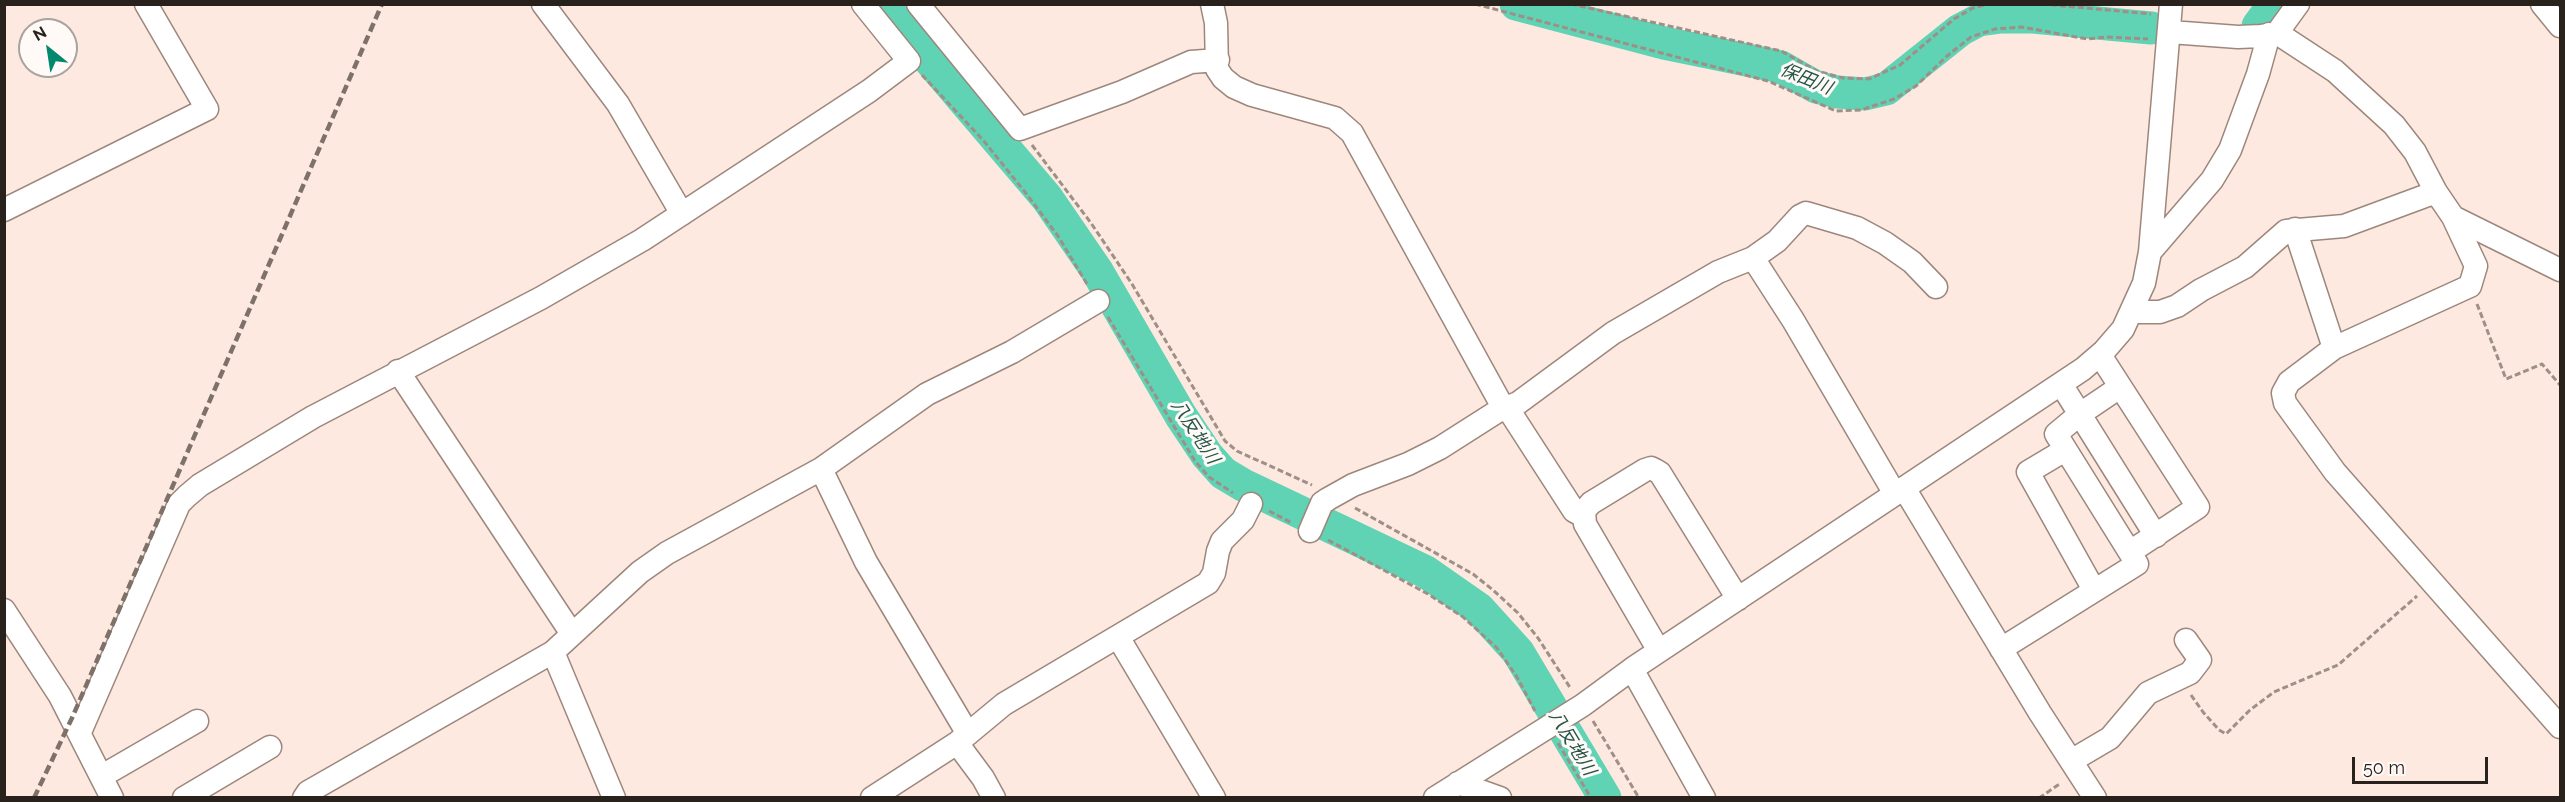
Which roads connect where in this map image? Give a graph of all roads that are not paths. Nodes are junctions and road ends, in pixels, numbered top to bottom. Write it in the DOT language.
graph roads {
  1 [pos="146,4"];
  2 [pos="543,4"];
  3 [pos="863,4"];
  4 [pos="918,4"];
  5 [pos="1212,4"];
  6 [pos="2298,4"];
  7 [pos="2542,4"];
  8 [pos="2170,23"];
  9 [pos="2560,26"];
  10 [pos="2273,33"];
  11 [pos="1218,60"];
  12 [pos="2436,192"];
  13 [pos="4,210"];
  14 [pos="682,214"];
  15 [pos="2453,217"];
  16 [pos="2295,229"];
  17 [pos="2150,252"];
  18 [pos="1753,258"];
  19 [pos="2560,270"];
  20 [pos="1936,287"];
  21 [pos="1098,301"];
  22 [pos="2132,312"];
  23 [pos="2334,348"];
  24 [pos="2100,355"];
  25 [pos="398,371"];
  26 [pos="2061,384"];
  27 [pos="2120,387"];
  28 [pos="1506,408"];
  29 [pos="2080,414"];
  30 [pos="2065,450"];
  31 [pos="821,469"];
  32 [pos="1900,491"];
  33 [pos="1251,504"];
  34 [pos="1319,515"];
  35 [pos="1583,516"];
  36 [pos="2156,536"];
  37 [pos="2130,552"];
  38 [pos="2094,590"];
  39 [pos="1738,599"];
  40 [pos="7,621"];
  41 [pos="572,634"];
  42 [pos="1118,637"];
  43 [pos="2186,640"];
  44 [pos="2001,649"];
  45 [pos="1659,651"];
  46 [pos="553,652"];
  47 [pos="1632,669"];
  48 [pos="197,721"];
  49 [pos="2560,727"];
  50 [pos="80,732"];
  51 [pos="963,738"];
  52 [pos="270,747"];
  53 [pos="2074,766"];
  54 [pos="102,776"];
  55 [pos="1458,783"];
  56 [pos="112,798"];
  57 [pos="184,798"];
  58 [pos="304,798"];
  59 [pos="614,798"];
  60 [pos="872,798"];
  61 [pos="994,798"];
  62 [pos="1214,798"];
  63 [pos="1435,798"];
  64 [pos="1500,798"];
  65 [pos="1704,798"];
  66 [pos="2095,798"];
  1 -- 13 [label="street"];
  2 -- 14 [label="street"];
  3 -- 14 [label="street"];
  4 -- 11 [label="street"];
  5 -- 11 [label="street"];
  6 -- 10 [label="street"];
  7 -- 9 [label="street"];
  8 -- 10 [label="street"];
  8 -- 17 [label="street"];
  10 -- 12 [label="street"];
  10 -- 17 [label="street"];
  11 -- 28 [label="street"];
  12 -- 15 [label="street"];
  12 -- 16 [label="street"];
  14 -- 25 [label="street"];
  15 -- 19 [label="street"];
  15 -- 23 [label="street"];
  16 -- 22 [label="street"];
  16 -- 23 [label="street"];
  17 -- 22 [label="street"];
  18 -- 20 [label="street"];
  18 -- 28 [label="street"];
  18 -- 32 [label="street"];
  21 -- 31 [label="street"];
  22 -- 24 [label="street"];
  23 -- 49 [label="street"];
  24 -- 26 [label="street"];
  24 -- 27 [label="street"];
  25 -- 41 [label="street"];
  25 -- 50 [label="street"];
  26 -- 29 [label="street"];
  26 -- 32 [label="street"];
  27 -- 29 [label="street"];
  27 -- 36 [label="street"];
  28 -- 34 [label="street"];
  28 -- 35 [label="street"];
  29 -- 30 [label="street"];
  29 -- 36 [label="street"];
  30 -- 37 [label="street"];
  30 -- 38 [label="street"];
  31 -- 41 [label="street"];
  31 -- 51 [label="street"];
  32 -- 39 [label="street"];
  32 -- 44 [label="street"];
  33 -- 42 [label="street"];
  35 -- 39 [label="street"];
  35 -- 45 [label="street"];
  36 -- 37 [label="street"];
  37 -- 38 [label="street"];
  38 -- 44 [label="street"];
  39 -- 45 [label="street"];
  40 -- 50 [label="street"];
  41 -- 46 [label="street"];
  42 -- 51 [label="street"];
  42 -- 62 [label="street"];
  43 -- 53 [label="street"];
  44 -- 53 [label="street"];
  45 -- 47 [label="street"];
  46 -- 58 [label="street"];
  46 -- 59 [label="street"];
  47 -- 55 [label="street"];
  47 -- 65 [label="street"];
  48 -- 54 [label="street"];
  50 -- 54 [label="street"];
  51 -- 60 [label="street"];
  51 -- 61 [label="street"];
  52 -- 57 [label="street"];
  53 -- 66 [label="street"];
  54 -- 56 [label="street"];
  55 -- 63 [label="street"];
  55 -- 64 [label="street"];
}
